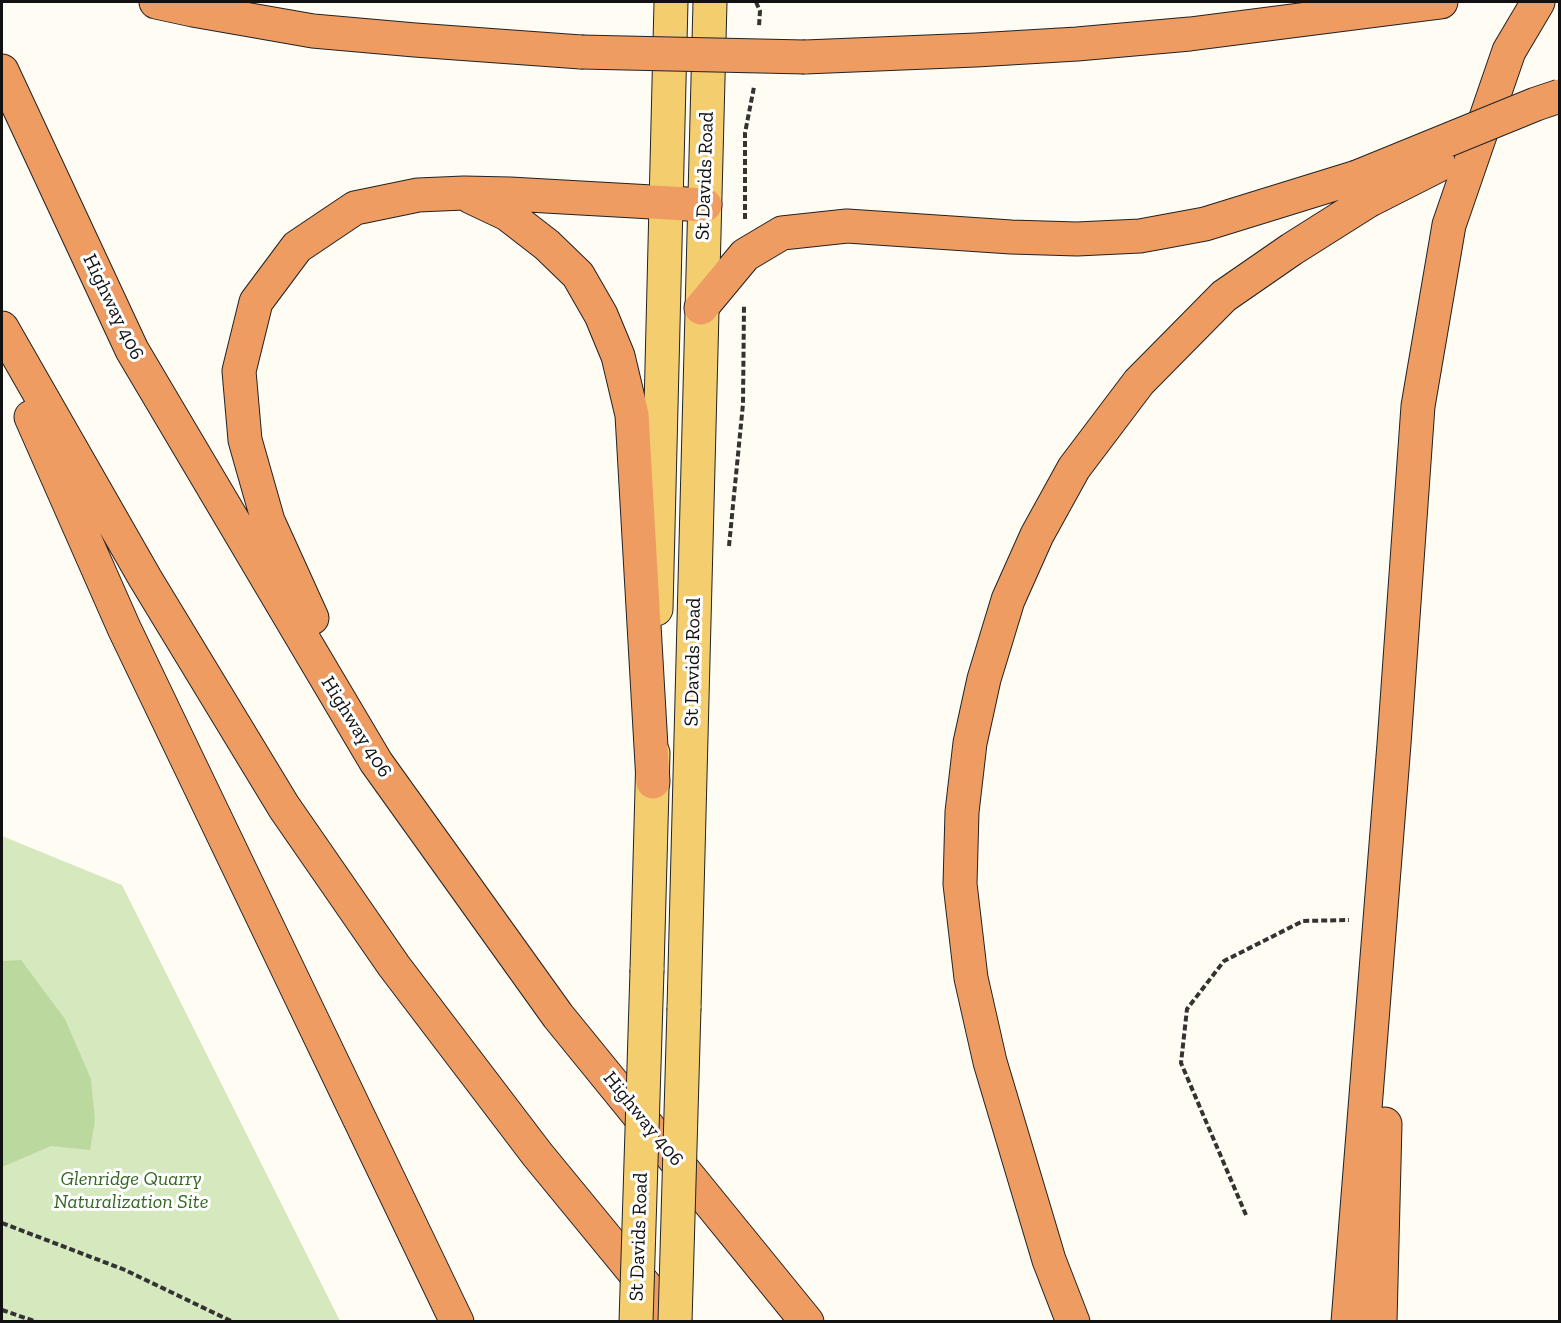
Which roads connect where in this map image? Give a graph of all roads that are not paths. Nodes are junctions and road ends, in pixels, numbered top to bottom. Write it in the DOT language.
graph roads {
  1 [pos="156,2"];
  2 [pos="671,2"];
  3 [pos="710,2"];
  4 [pos="1441,2"];
  5 [pos="1538,2"];
  6 [pos="2,71"];
  7 [pos="1560,96"];
  8 [pos="1560,104"];
  9 [pos="1363,189"];
  10 [pos="464,193"];
  11 [pos="666,203"];
  12 [pos="705,205"];
  13 [pos="701,308"];
  14 [pos="2,328"];
  15 [pos="2,349"];
  16 [pos="1394,744"];
  17 [pos="376,762"];
  18 [pos="652,782"];
  19 [pos="457,1322"];
  20 [pos="636,1322"];
  21 [pos="675,1322"];
  22 [pos="807,1322"];
  23 [pos="1073,1322"];
  24 [pos="1348,1322"];
  25 [pos="1380,1322"];
  1 -- 4 [label="highway, bridge"];
  2 -- 11 [label="main road, St Davids Road"];
  3 -- 12 [label="main road, St Davids Road"];
  5 -- 16 [label="highway"];
  6 -- 17 [label="highway, Highway 406"];
  7 -- 9 [label="highway, bridge"];
  8 -- 9 [label="highway, bridge"];
  9 -- 13 [label="highway"];
  9 -- 23 [label="highway"];
  10 -- 11 [label="highway"];
  10 -- 17 [label="highway"];
  10 -- 18 [label="highway"];
  11 -- 12 [label="highway"];
  11 -- 18 [label="main road, St Davids Road"];
  12 -- 13 [label="main road, St Davids Road"];
  13 -- 21 [label="main road, St Davids Road, bridge"];
  14 -- 21 [label="highway"];
  15 -- 19 [label="highway"];
  16 -- 24 [label="highway"];
  16 -- 25 [label="highway"];
  17 -- 22 [label="highway, Highway 406"];
  18 -- 20 [label="main road, St Davids Road, bridge"];
}
